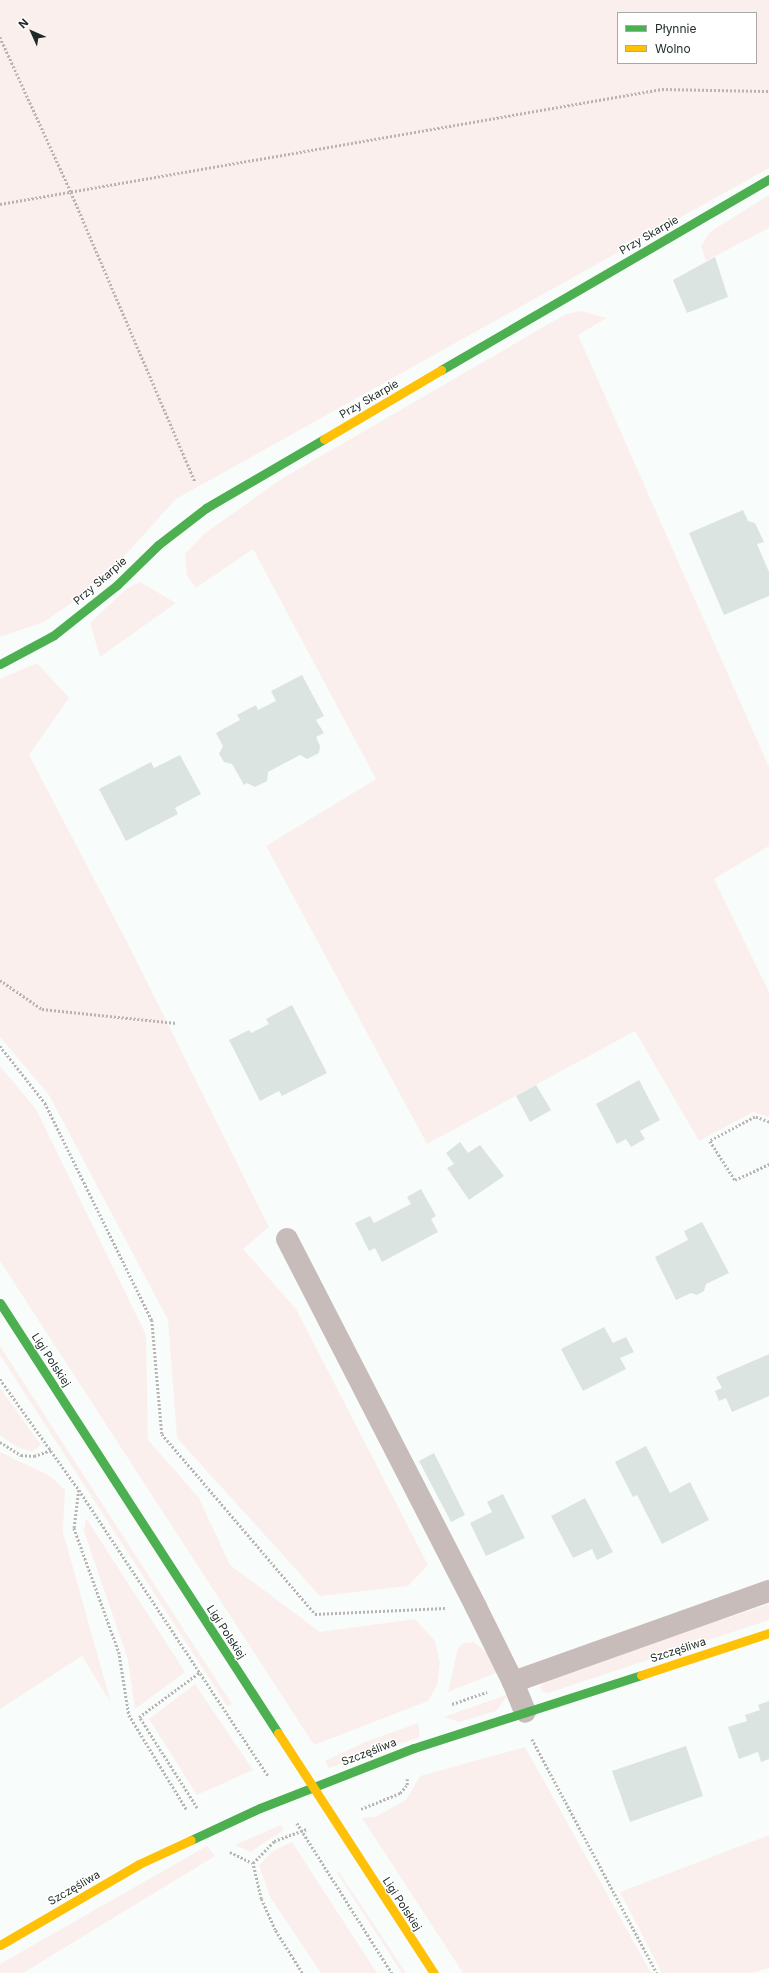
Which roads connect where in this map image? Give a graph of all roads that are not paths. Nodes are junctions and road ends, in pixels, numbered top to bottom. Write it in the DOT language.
graph roads {
  1 [pos="769,179"];
  2 [pos="0,664"];
  3 [pos="287,1239"];
  4 [pos="0,1303"];
  5 [pos="769,1591"];
  6 [pos="769,1633"];
  7 [pos="513,1682"];
  8 [pos="525,1712"];
  9 [pos="0,1945"];
  10 [pos="434,1973"];
  1 -- 2 [label="street, Przy Skarpie"];
  3 -- 7 [label="street"];
  4 -- 10 [label="street, Ligi Polskiej"];
  5 -- 7 [label="street"];
  6 -- 8 [label="street, Szczęśliwa"];
  7 -- 8 [label="street"];
  8 -- 9 [label="street, Szczęśliwa"];
}
